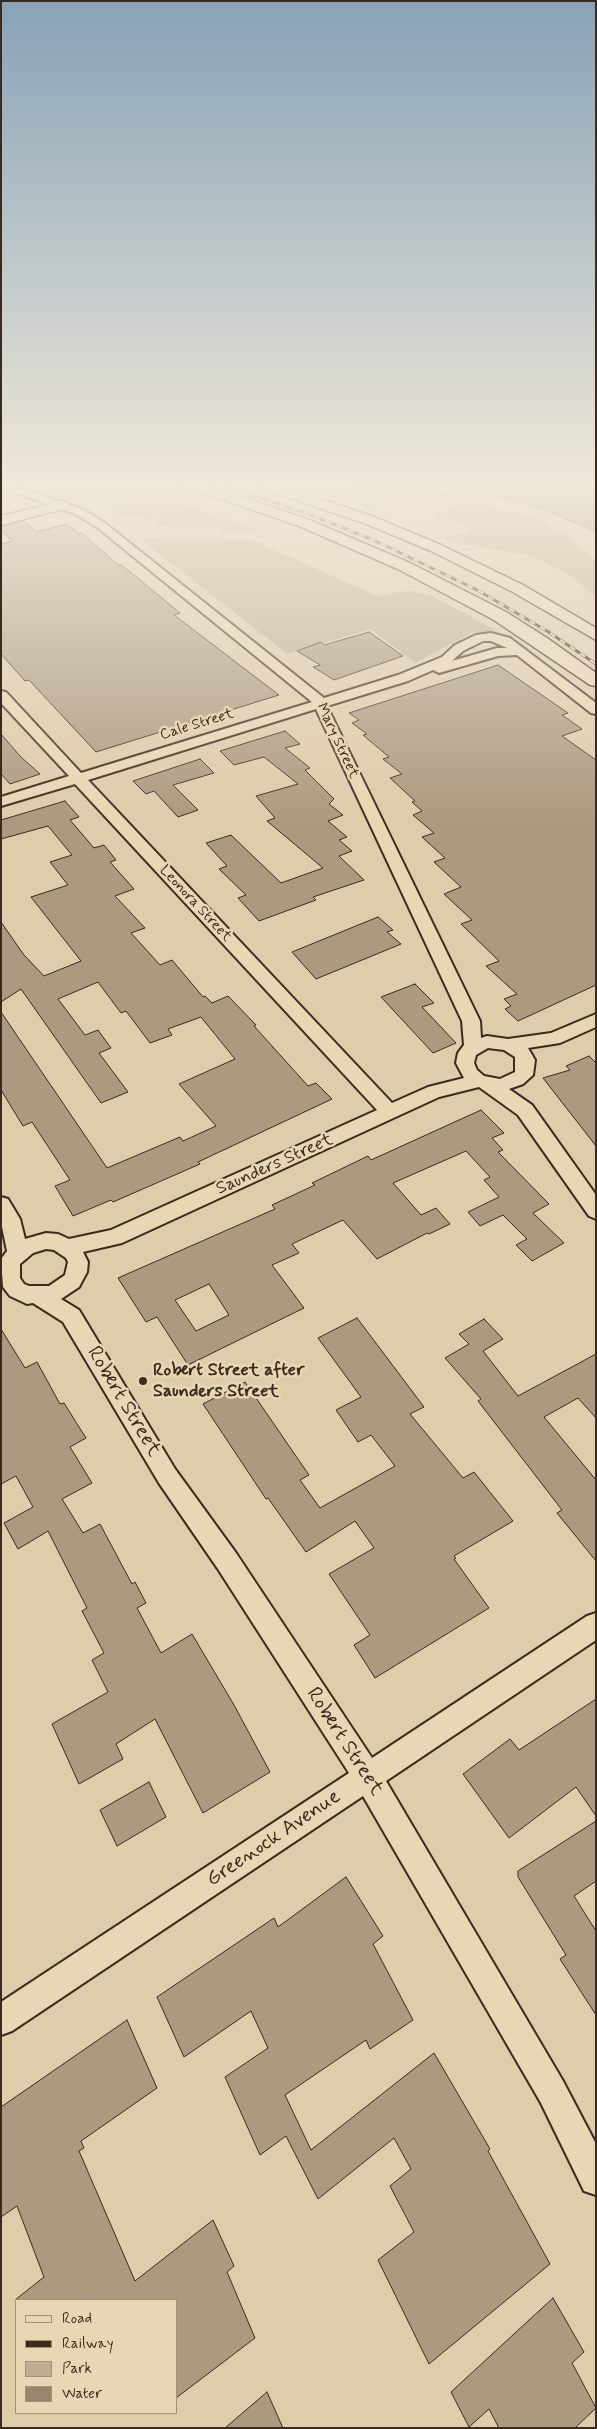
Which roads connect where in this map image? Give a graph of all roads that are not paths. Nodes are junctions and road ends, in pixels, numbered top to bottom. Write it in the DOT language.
graph roads {
  1 [pos="188,594"];
  2 [pos="458,594"];
  3 [pos="527,594"];
  4 [pos="596,635"];
  5 [pos="517,651"];
  6 [pos="403,678"];
  7 [pos="596,681"];
  8 [pos="1,695"];
  9 [pos="319,704"];
  10 [pos="596,710"];
  11 [pos="78,778"];
  12 [pos="1,802"];
  13 [pos="596,1020"];
  14 [pos="471,1021"];
  15 [pos="554,1038"];
  16 [pos="502,1043"];
  17 [pos="469,1055"];
  18 [pos="525,1071"];
  19 [pos="484,1082"];
  20 [pos="434,1092"];
  21 [pos="525,1110"];
  22 [pos="389,1112"];
  23 [pos="1,1204"];
  24 [pos="596,1211"];
  25 [pos="13,1224"];
  26 [pos="115,1236"];
  27 [pos="46,1241"];
  28 [pos="67,1246"];
  29 [pos="75,1274"];
  30 [pos="9,1277"];
  31 [pos="39,1296"];
  32 [pos="72,1316"];
  33 [pos="596,1625"];
  34 [pos="368,1777"];
  35 [pos="1,2020"];
  36 [pos="596,2179"];
  1 -- 9 [label="street, Mary Street"];
  2 -- 7 [label="main road"];
  3 -- 4 [label="main road"];
  5 -- 6 [label="street, Cale Street"];
  5 -- 6 [label="street, Cale Street"];
  5 -- 10 [label="street"];
  6 -- 9 [label="street, Cale Street"];
  8 -- 11 [label="street, Leonora Street"];
  9 -- 11 [label="street, Cale Street"];
  9 -- 14 [label="street, Mary Street"];
  11 -- 12 [label="street, Cale Street"];
  11 -- 22 [label="street, Leonora Street"];
  13 -- 15 [label="street"];
  14 -- 16 [label="street, Mary Street"];
  14 -- 17 [label="street, Mary Street"];
  15 -- 16 [label="street"];
  15 -- 18 [label="street"];
  16 -- 17 [label="street"];
  16 -- 18 [label="street, Mary Street"];
  17 -- 19 [label="street"];
  17 -- 20 [label="street, Saunders Street"];
  18 -- 19 [label="street"];
  18 -- 21 [label="street"];
  19 -- 20 [label="street, Saunders Street"];
  19 -- 21 [label="street"];
  20 -- 22 [label="street, Saunders Street"];
  21 -- 24 [label="street"];
  22 -- 26 [label="street, Saunders Street"];
  23 -- 25 [label="street"];
  25 -- 27 [label="street"];
  25 -- 30 [label="street"];
  26 -- 28 [label="street, Saunders Street"];
  26 -- 29 [label="street, Saunders Street"];
  27 -- 28 [label="street, Saunders Street"];
  27 -- 30 [label="street"];
  28 -- 29 [label="street"];
  29 -- 31 [label="street, Saunders Street"];
  29 -- 32 [label="street"];
  30 -- 31 [label="street"];
  31 -- 32 [label="street, Robert Street"];
  32 -- 34 [label="street, Robert Street"];
  33 -- 34 [label="street, Greenock Avenue"];
  34 -- 35 [label="street, Greenock Avenue"];
  34 -- 36 [label="street, Robert Street"];
}
